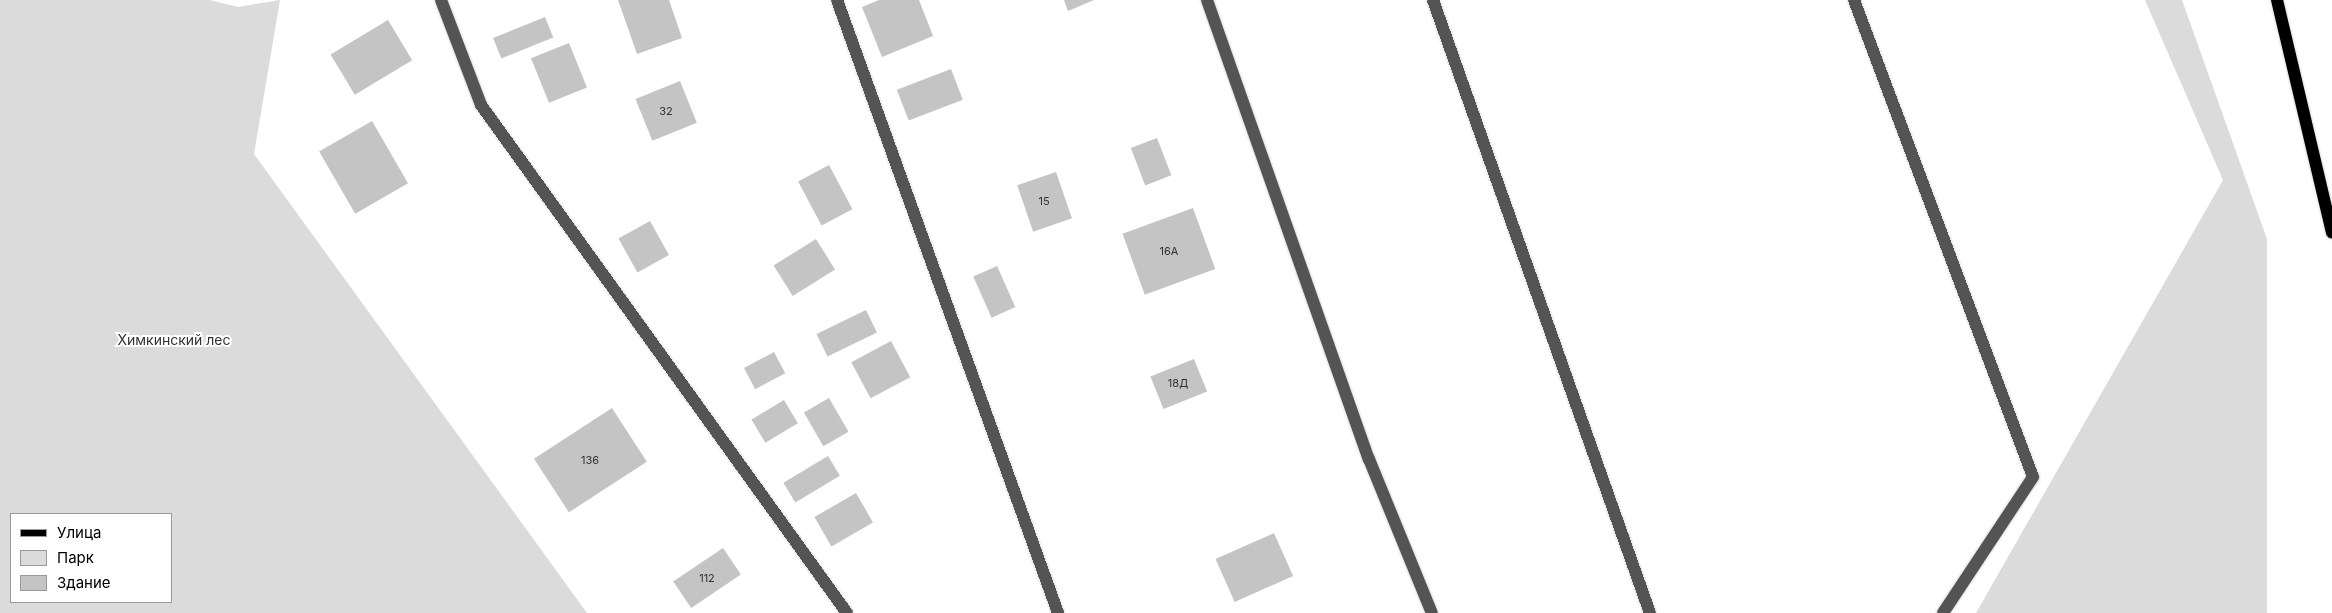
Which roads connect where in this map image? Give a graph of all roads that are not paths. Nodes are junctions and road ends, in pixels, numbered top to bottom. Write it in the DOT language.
graph roads {
  1 [pos="441,0"];
  2 [pos="837,0"];
  3 [pos="1207,0"];
  4 [pos="1433,0"];
  5 [pos="1854,0"];
  6 [pos="2276,0"];
  7 [pos="2332,233"];
  8 [pos="847,613"];
  9 [pos="1058,613"];
  10 [pos="1432,613"];
  11 [pos="1650,613"];
  12 [pos="1943,613"];
  1 -- 8 [label="street"];
  2 -- 9 [label="street"];
  3 -- 10 [label="street"];
  4 -- 11 [label="street"];
  5 -- 12 [label="street"];
  6 -- 7 [label="main road"];
}
